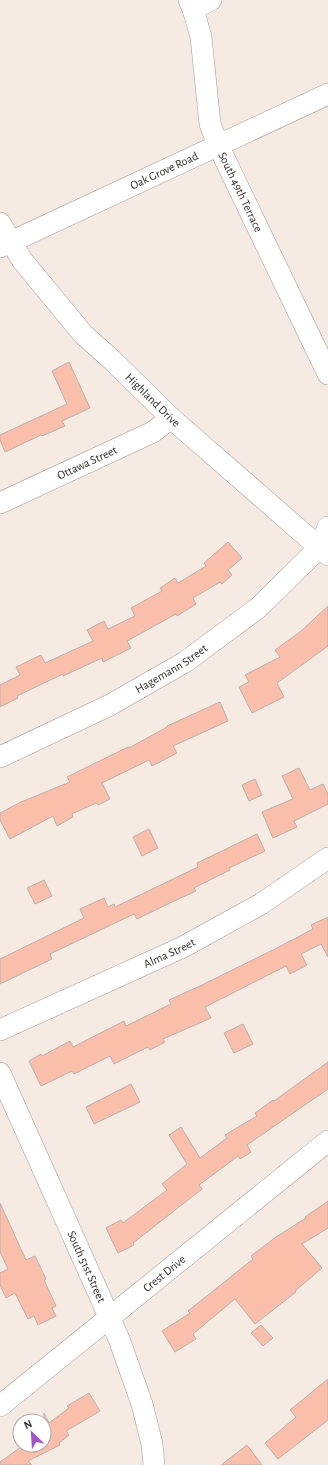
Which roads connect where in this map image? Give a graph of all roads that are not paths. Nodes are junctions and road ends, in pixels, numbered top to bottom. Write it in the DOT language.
graph roads {
  1 [pos="197,3"];
  2 [pos="328,94"];
  3 [pos="218,145"];
  4 [pos="0,223"];
  5 [pos="5,245"];
  6 [pos="328,374"];
  7 [pos="171,418"];
  8 [pos="0,503"];
  9 [pos="328,527"];
  10 [pos="324,551"];
  11 [pos="0,757"];
  12 [pos="328,858"];
  13 [pos="0,1030"];
  14 [pos="0,1073"];
  15 [pos="328,1141"];
  16 [pos="110,1318"];
  17 [pos="0,1406"];
  18 [pos="154,1465"];
  1 -- 3 [label="street, South 49th Terrace"];
  2 -- 3 [label="street, Oak Grove Road"];
  3 -- 5 [label="street, Oak Grove Road"];
  3 -- 6 [label="street, South 49th Terrace"];
  4 -- 5 [label="street, Highland Drive"];
  5 -- 7 [label="street, Highland Drive"];
  7 -- 8 [label="street, Ottawa Street"];
  7 -- 10 [label="street, Highland Drive"];
  9 -- 10 [label="street"];
  10 -- 11 [label="street, Hagemann Street"];
  12 -- 13 [label="street, Alma Street"];
  14 -- 16 [label="street, South 51st Street"];
  15 -- 16 [label="street, Crest Drive"];
  16 -- 17 [label="street, Crest Drive"];
  16 -- 18 [label="street, South 51st Street"];
}
